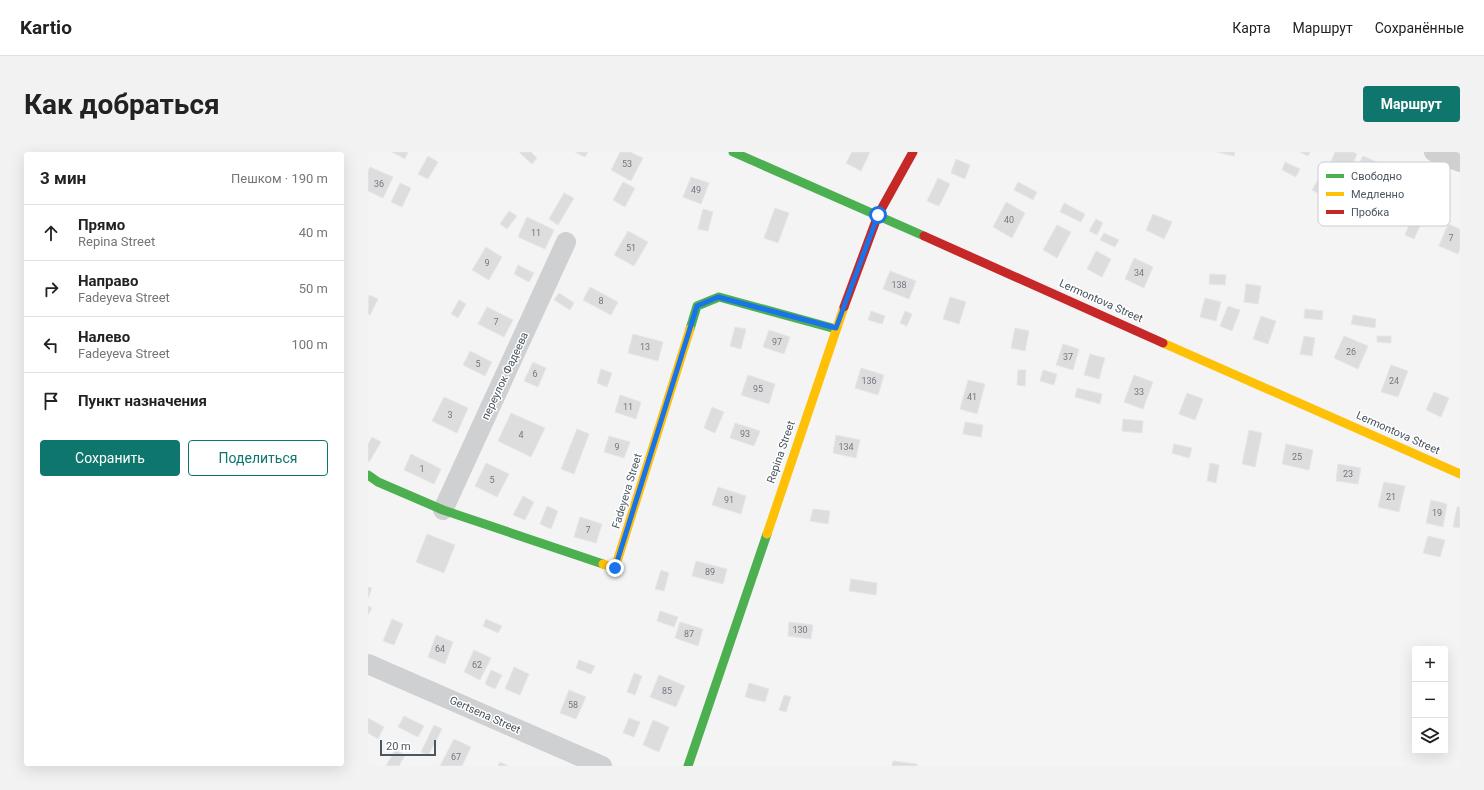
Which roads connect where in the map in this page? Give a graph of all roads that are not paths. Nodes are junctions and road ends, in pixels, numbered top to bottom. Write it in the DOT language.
graph roads {
  1 [pos="733,152"];
  2 [pos="913,152"];
  3 [pos="1434,152"];
  4 [pos="1460,162"];
  5 [pos="878,215"];
  6 [pos="566,242"];
  7 [pos="836,328"];
  8 [pos="1460,474"];
  9 [pos="368,475"];
  10 [pos="443,510"];
  11 [pos="371,671"];
  12 [pos="602,766"];
  13 [pos="688,766"];
  1 -- 5 [label="street, Lermontova Street"];
  2 -- 5 [label="street, Repina Street"];
  3 -- 4 [label="street"];
  5 -- 7 [label="street, Repina Street"];
  5 -- 8 [label="street, Lermontova Street"];
  6 -- 10 [label="street, переулок Фадеева"];
  7 -- 10 [label="street, Fadeyeva Street"];
  7 -- 13 [label="street, Repina Street"];
  9 -- 10 [label="street, Fadeyeva Street"];
  11 -- 12 [label="street, Gertsena Street"];
}
